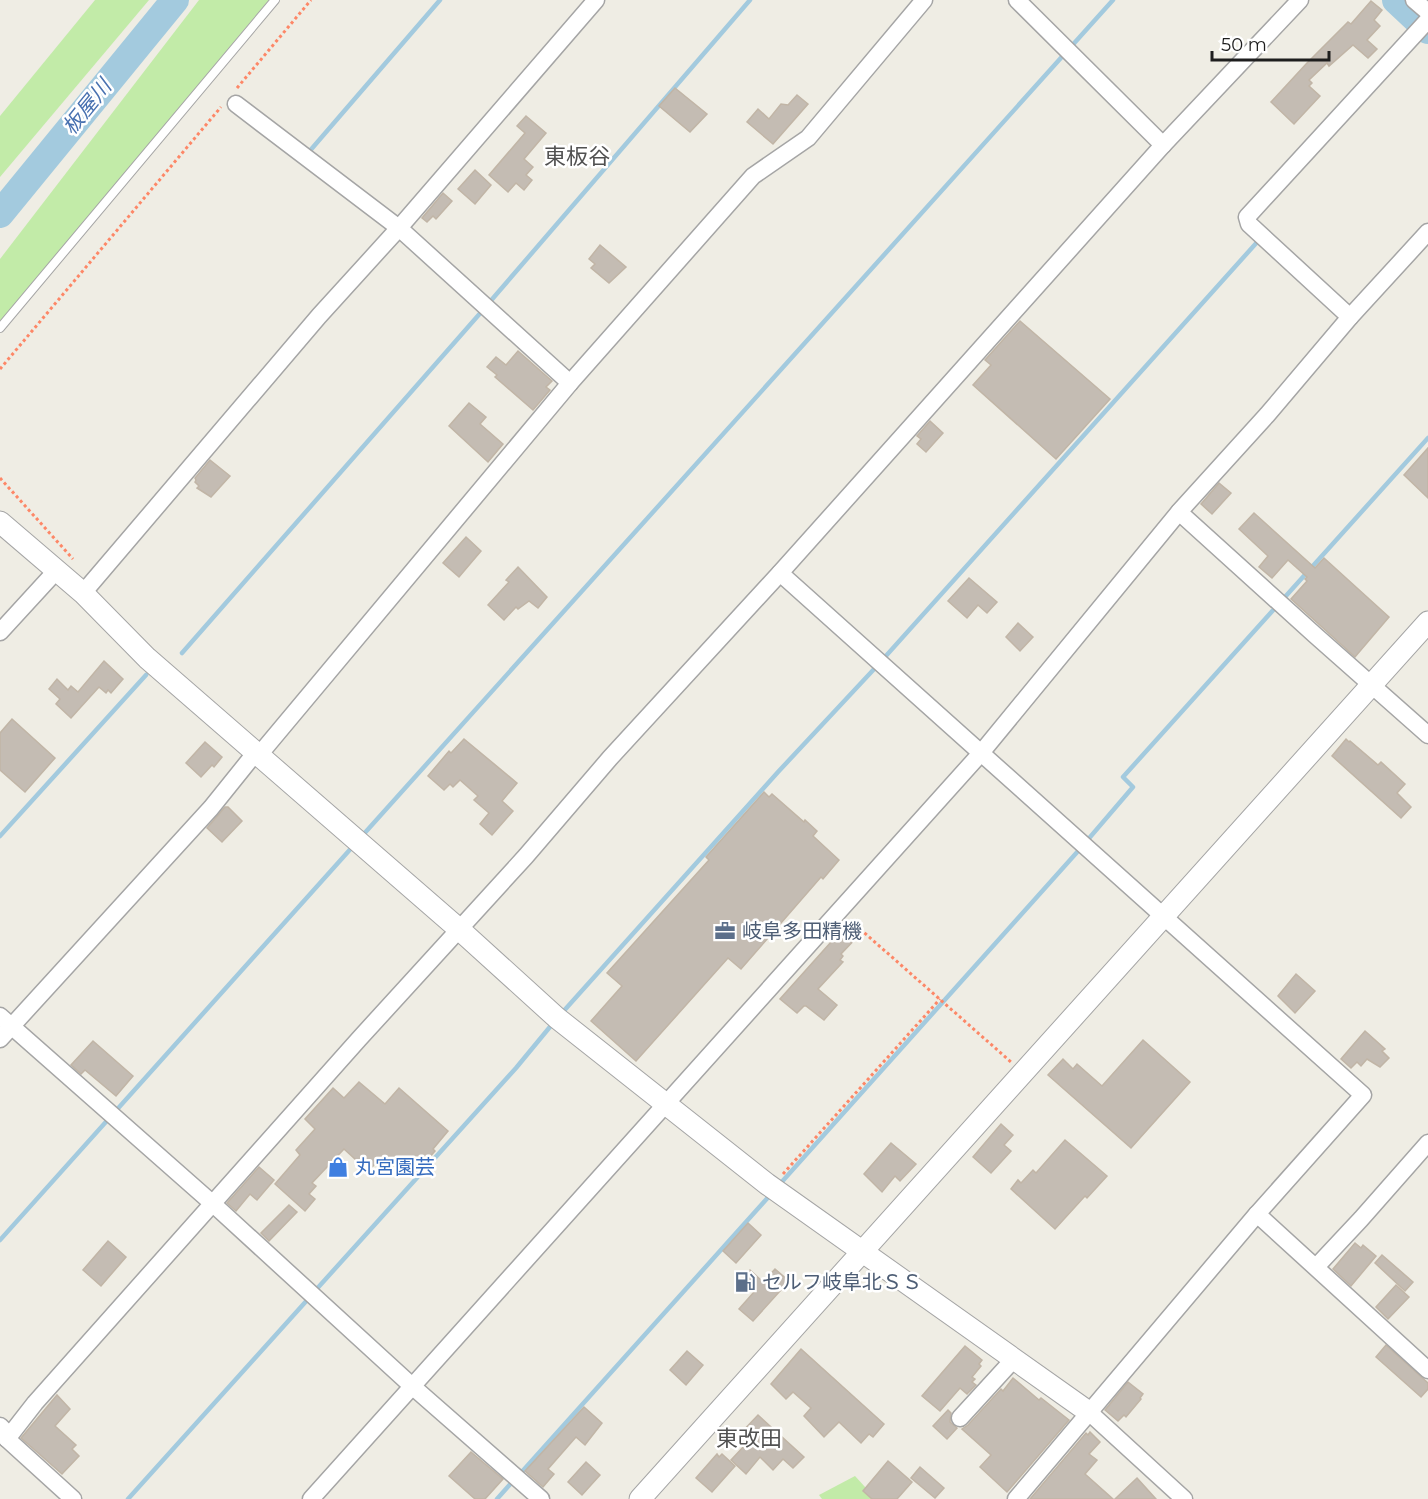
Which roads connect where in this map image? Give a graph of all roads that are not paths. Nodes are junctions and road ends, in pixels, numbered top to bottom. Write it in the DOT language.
graph roads {
  1 [pos="275,0"];
  2 [pos="596,0"];
  3 [pos="924,0"];
  4 [pos="1017,0"];
  5 [pos="1300,0"];
  6 [pos="1414,0"];
  7 [pos="1428,12"];
  8 [pos="1428,20"];
  9 [pos="233,98"];
  10 [pos="1163,145"];
  11 [pos="399,228"];
  12 [pos="1428,232"];
  13 [pos="1350,317"];
  14 [pos="0,328"];
  15 [pos="570,383"];
  16 [pos="1179,512"];
  17 [pos="0,522"];
  18 [pos="56,572"];
  19 [pos="780,573"];
  20 [pos="87,588"];
  21 [pos="1428,622"];
  22 [pos="0,632"];
  23 [pos="1371,685"];
  24 [pos="1428,735"];
  25 [pos="258,753"];
  26 [pos="981,753"];
  27 [pos="1164,915"];
  28 [pos="460,930"];
  29 [pos="6,1021"];
  30 [pos="0,1039"];
  31 [pos="668,1104"];
  32 [pos="1428,1143"];
  33 [pos="212,1203"];
  34 [pos="1257,1214"];
  35 [pos="863,1253"];
  36 [pos="1316,1267"];
  37 [pos="1014,1359"];
  38 [pos="1428,1370"];
  39 [pos="412,1386"];
  40 [pos="1090,1413"];
  41 [pos="960,1418"];
  42 [pos="4,1432"];
  43 [pos="73,1499"];
  44 [pos="312,1499"];
  45 [pos="541,1499"];
  46 [pos="640,1499"];
  47 [pos="1016,1499"];
  48 [pos="1184,1499"];
  1 -- 14 [label="lane"];
  2 -- 11 [label="street"];
  3 -- 15 [label="street"];
  4 -- 10 [label="street"];
  5 -- 10 [label="street"];
  6 -- 7 [label="street"];
  8 -- 13 [label="street"];
  9 -- 11 [label="street"];
  10 -- 19 [label="street"];
  11 -- 15 [label="street"];
  11 -- 20 [label="street"];
  12 -- 13 [label="street"];
  13 -- 16 [label="street"];
  15 -- 25 [label="street"];
  16 -- 23 [label="street"];
  16 -- 26 [label="street"];
  17 -- 18 [label="street"];
  18 -- 20 [label="street"];
  18 -- 22 [label="street"];
  19 -- 26 [label="street"];
  19 -- 28 [label="street"];
  20 -- 25 [label="street"];
  21 -- 23 [label="street"];
  23 -- 24 [label="street"];
  23 -- 27 [label="street"];
  25 -- 28 [label="street"];
  25 -- 29 [label="street"];
  26 -- 27 [label="street"];
  26 -- 31 [label="street"];
  27 -- 34 [label="street"];
  27 -- 35 [label="street"];
  28 -- 31 [label="street"];
  28 -- 33 [label="street"];
  29 -- 30 [label="street"];
  29 -- 33 [label="street"];
  31 -- 35 [label="street"];
  31 -- 39 [label="street"];
  32 -- 36 [label="street"];
  33 -- 39 [label="street"];
  33 -- 42 [label="street"];
  34 -- 36 [label="street"];
  34 -- 40 [label="street"];
  35 -- 37 [label="street"];
  35 -- 46 [label="street"];
  36 -- 38 [label="street"];
  37 -- 40 [label="street"];
  37 -- 41 [label="street"];
  39 -- 44 [label="street"];
  39 -- 45 [label="street"];
  40 -- 47 [label="street"];
  40 -- 48 [label="street"];
  42 -- 43 [label="street"];
}
